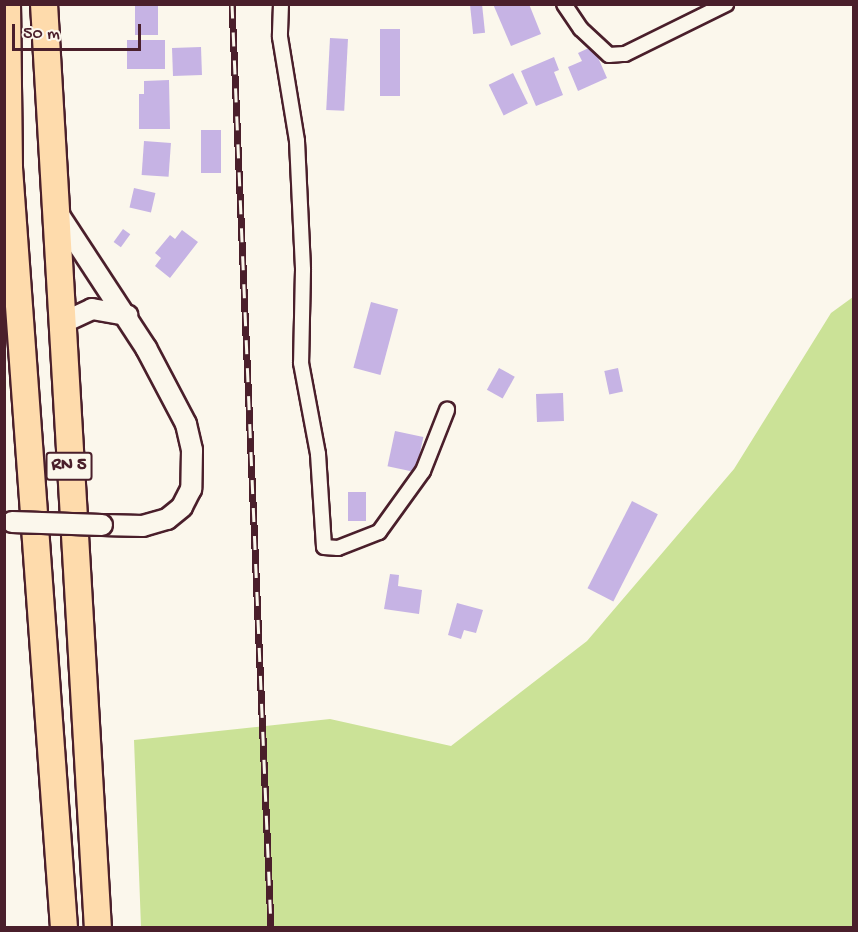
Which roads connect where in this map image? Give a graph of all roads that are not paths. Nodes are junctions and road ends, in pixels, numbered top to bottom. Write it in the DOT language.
graph roads {
  1 [pos="7,4"];
  2 [pos="44,4"];
  3 [pos="281,4"];
  4 [pos="564,4"];
  5 [pos="726,4"];
  6 [pos="7,179"];
  7 [pos="56,209"];
  8 [pos="11,262"];
  9 [pos="127,315"];
  10 [pos="60,324"];
  11 [pos="447,410"];
  12 [pos="8,521"];
  13 [pos="64,927"];
  14 [pos="98,927"];
  1 -- 6 [label="highway, RN 5"];
  2 -- 7 [label="highway, RN 5"];
  3 -- 11 [label="street"];
  4 -- 5 [label="street"];
  6 -- 8 [label="highway, RN 5"];
  7 -- 9 [label="main road"];
  7 -- 10 [label="highway, RN 5"];
  8 -- 13 [label="highway, RN 5"];
  9 -- 10 [label="main road"];
  9 -- 12 [label="main road, bridge"];
  10 -- 14 [label="highway, RN 5"];
}
